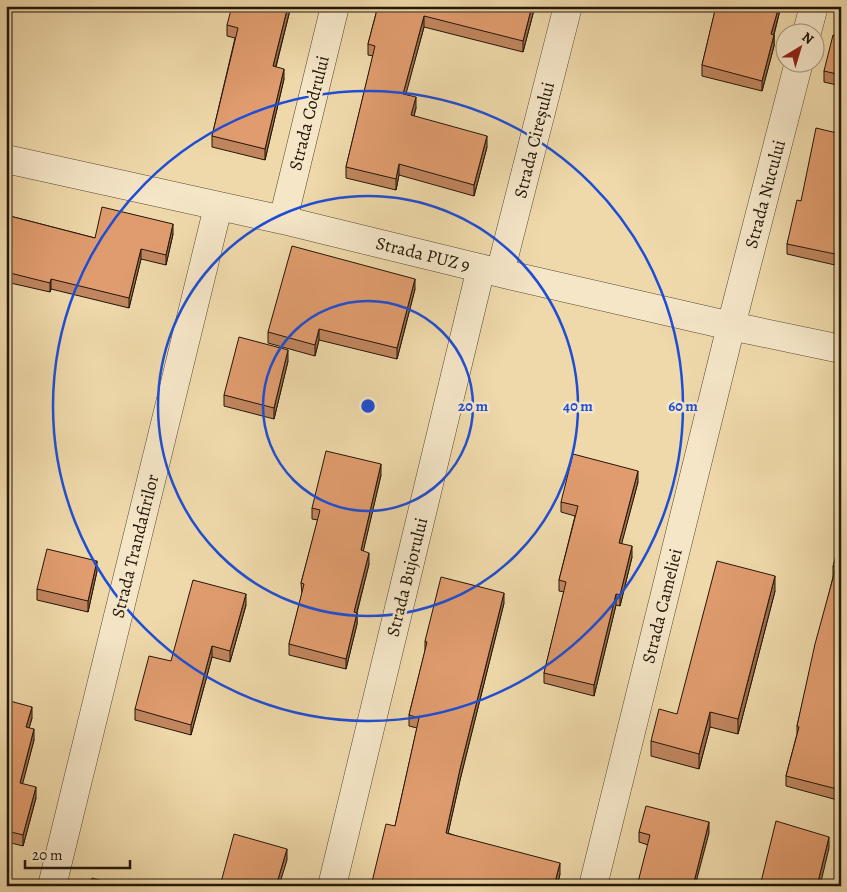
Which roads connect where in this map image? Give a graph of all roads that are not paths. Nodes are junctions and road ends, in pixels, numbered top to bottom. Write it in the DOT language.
graph roads {
  1 [pos="335,6"];
  2 [pos="568,6"];
  3 [pos="814,6"];
  4 [pos="810,22"];
  5 [pos="796,72"];
  6 [pos="6,159"];
  7 [pos="218,207"];
  8 [pos="283,220"];
  9 [pos="491,271"];
  10 [pos="731,326"];
  11 [pos="841,349"];
  12 [pos="52,886"];
  13 [pos="332,886"];
  14 [pos="593,886"];
  1 -- 8 [label="street, Strada Codrului"];
  2 -- 9 [label="street, Strada Cireșului"];
  3 -- 4 [label="street"];
  5 -- 10 [label="street, Strada Nucului"];
  6 -- 7 [label="street, Strada PUZ 9"];
  7 -- 8 [label="street, Strada PUZ 9"];
  7 -- 12 [label="street, Strada Trandafirilor"];
  8 -- 9 [label="street, Strada PUZ 9"];
  9 -- 10 [label="street, Strada PUZ 9"];
  9 -- 13 [label="street, Strada Bujorului"];
  10 -- 11 [label="street, Strada PUZ 9"];
  10 -- 14 [label="street, Strada Cameliei"];
}
